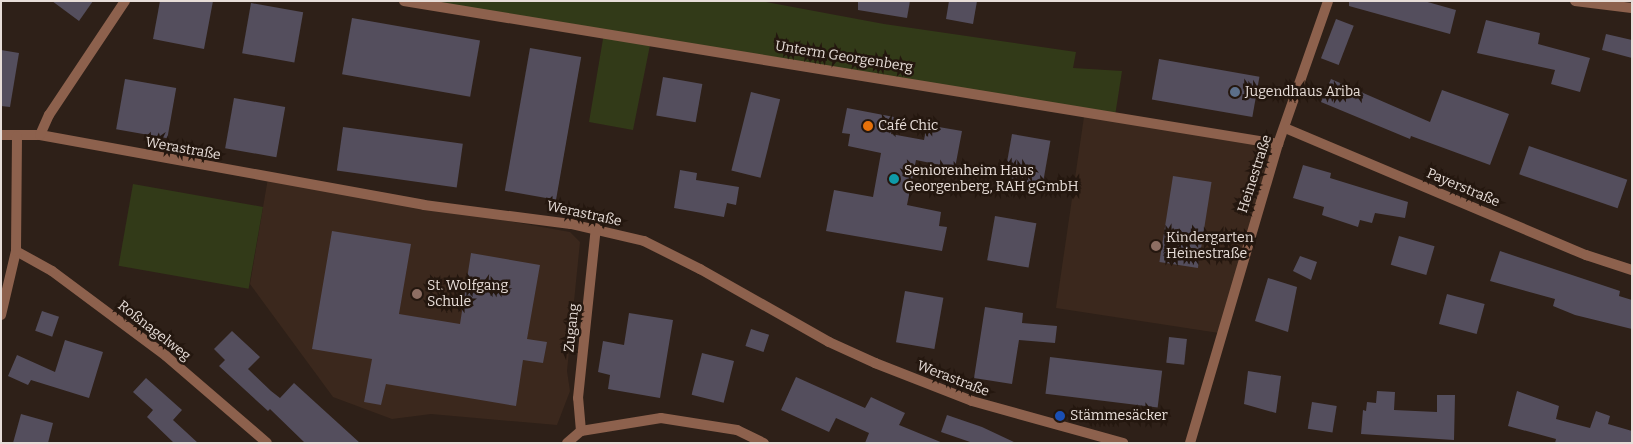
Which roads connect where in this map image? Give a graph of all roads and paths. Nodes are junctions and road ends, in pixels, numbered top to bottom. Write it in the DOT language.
graph roads {
  1 [pos="125,1"];
  2 [pos="404,1"];
  3 [pos="1328,1"];
  4 [pos="1575,1"];
  5 [pos="1632,8"];
  6 [pos="1285,128"];
  7 [pos="1,135"];
  8 [pos="17,136"];
  9 [pos="40,136"];
  10 [pos="1278,144"];
  11 [pos="596,228"];
  12 [pos="16,252"];
  13 [pos="1632,270"];
  14 [pos="1,315"];
  15 [pos="580,431"];
  16 [pos="267,443"];
  17 [pos="567,443"];
  18 [pos="764,443"];
  19 [pos="1124,443"];
  20 [pos="1190,443"];
  1 -- 9 [label="street"];
  2 -- 10 [label="street, Unterm Georgenberg"];
  3 -- 6 [label="street, Heinestraße"];
  4 -- 5 [label="street"];
  6 -- 10 [label="street, Heinestraße"];
  6 -- 13 [label="street, Payerstraße"];
  7 -- 8 [label="street, Werastraße"];
  8 -- 9 [label="street, Werastraße"];
  8 -- 12 [label="street"];
  9 -- 11 [label="street, Werastraße"];
  10 -- 20 [label="street, Heinestraße"];
  11 -- 15 [label="street, Zugang"];
  11 -- 19 [label="street, Werastraße"];
  12 -- 14 [label="street"];
  12 -- 16 [label="street, Roßnagelweg"];
  15 -- 17 [label="street"];
  15 -- 18 [label="street"];
}
